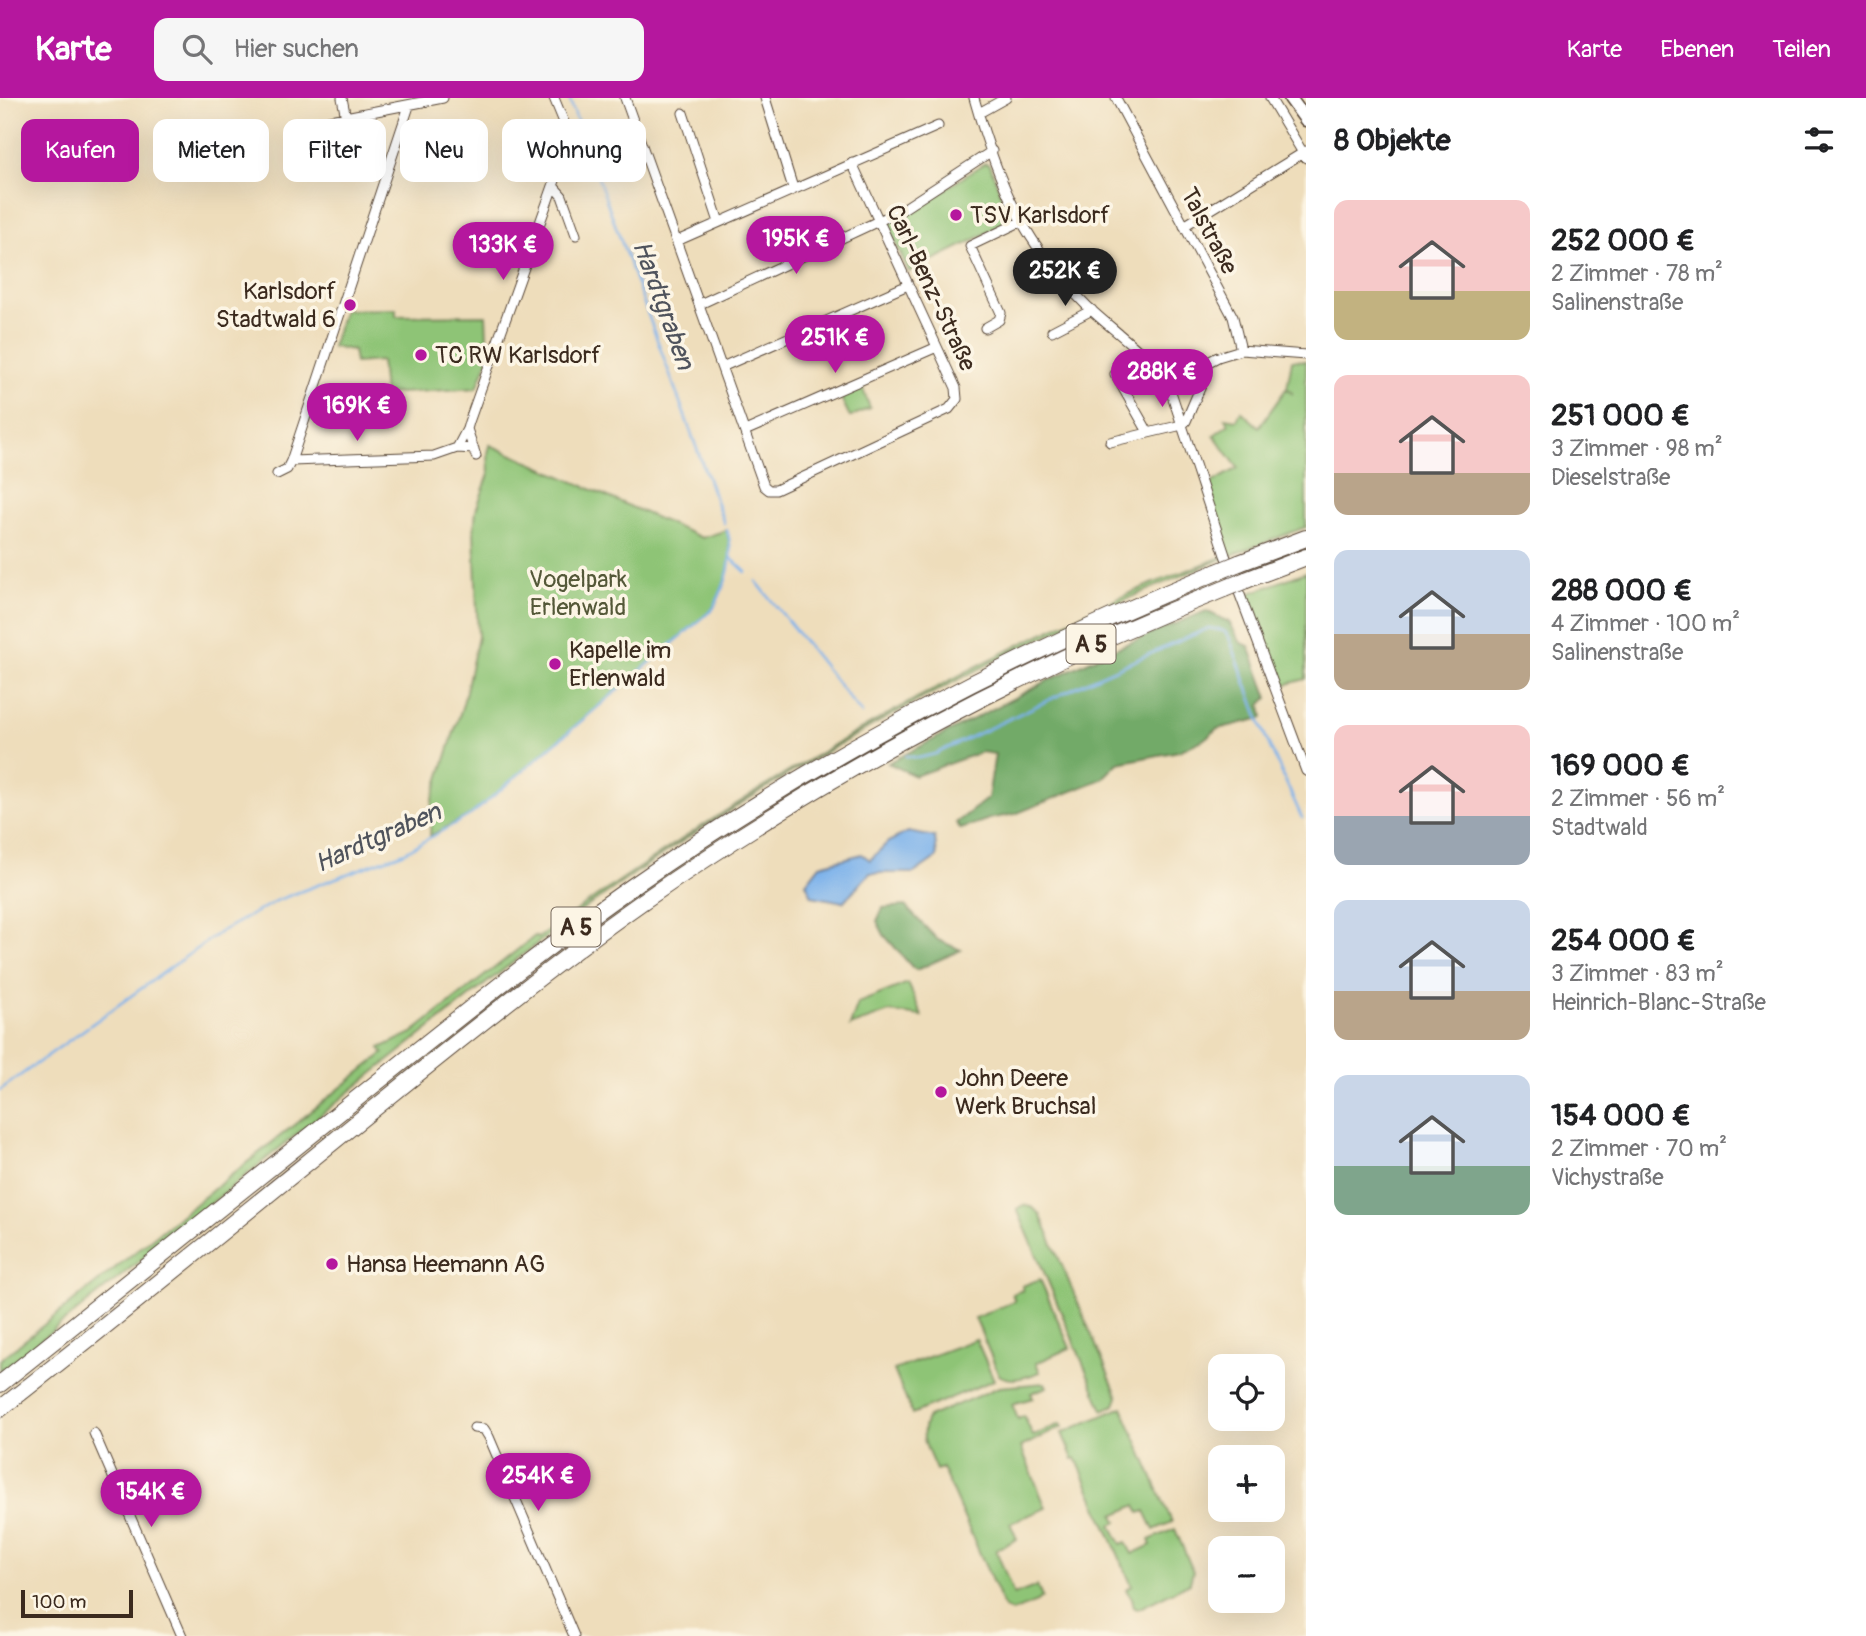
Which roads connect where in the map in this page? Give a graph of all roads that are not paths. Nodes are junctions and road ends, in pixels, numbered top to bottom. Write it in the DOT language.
graph roads {
  1 [pos="342,98"];
  2 [pos="443,98"];
  3 [pos="554,98"];
  4 [pos="625,98"];
  5 [pos="765,98"];
  6 [pos="974,98"];
  7 [pos="1006,98"];
  8 [pos="1116,98"];
  9 [pos="1270,98"];
  10 [pos="1290,98"];
  11 [pos="409,106"];
  12 [pos="683,113"];
  13 [pos="979,113"];
  14 [pos="346,118"];
  15 [pos="340,119"];
  16 [pos="1306,120"];
  17 [pos="938,126"];
  18 [pos="992,152"];
  19 [pos="1305,154"];
  20 [pos="852,163"];
  21 [pos="554,187"];
  22 [pos="793,188"];
  23 [pos="878,221"];
  24 [pos="719,222"];
  25 [pos="1020,222"];
  26 [pos="1184,226"];
  27 [pos="576,235"];
  28 [pos="677,241"];
  29 [pos="908,285"];
  30 [pos="700,304"];
  31 [pos="1092,310"];
  32 [pos="985,328"];
  33 [pos="1052,331"];
  34 [pos="937,347"];
  35 [pos="1241,350"];
  36 [pos="1306,355"];
  37 [pos="1205,364"];
  38 [pos="722,367"];
  39 [pos="1115,374"];
  40 [pos="1168,383"];
  41 [pos="1182,425"];
  42 [pos="467,429"];
  43 [pos="745,430"];
  44 [pos="1148,432"];
  45 [pos="298,440"];
  46 [pos="1110,442"];
  47 [pos="457,448"];
  48 [pos="313,459"];
  49 [pos="291,461"];
  50 [pos="277,474"];
  51 [pos="1306,537"];
  52 [pos="1306,557"];
  53 [pos="1306,771"];
  54 [pos="0,1384"];
  55 [pos="0,1409"];
  56 [pos="474,1428"];
  57 [pos="94,1433"];
  58 [pos="182,1636"];
  59 [pos="575,1636"];
  1 -- 14 [label="street"];
  2 -- 11 [label="street"];
  3 -- 21 [label="street"];
  4 -- 28 [label="street"];
  5 -- 22 [label="street"];
  6 -- 13 [label="street"];
  7 -- 13 [label="street"];
  8 -- 26 [label="street, Talstraße"];
  9 -- 19 [label="street"];
  10 -- 16 [label="street"];
  11 -- 14 [label="street"];
  11 -- 45 [label="street"];
  12 -- 24 [label="street"];
  13 -- 18 [label="street"];
  14 -- 15 [label="street"];
  17 -- 20 [label="street"];
  18 -- 23 [label="street"];
  18 -- 25 [label="street"];
  19 -- 26 [label="street"];
  20 -- 22 [label="street"];
  20 -- 23 [label="street, Carl-Benz-Straße"];
  21 -- 27 [label="street"];
  21 -- 42 [label="street"];
  22 -- 24 [label="street"];
  23 -- 29 [label="street, Carl-Benz-Straße"];
  23 -- 30 [label="street"];
  24 -- 28 [label="street"];
  25 -- 31 [label="street"];
  25 -- 32 [label="street"];
  26 -- 35 [label="street, Talstraße"];
  28 -- 30 [label="street"];
  29 -- 34 [label="street, Carl-Benz-Straße"];
  29 -- 38 [label="street"];
  30 -- 38 [label="street"];
  31 -- 33 [label="street"];
  31 -- 40 [label="street"];
  34 -- 43 [label="street"];
  34 -- 43 [label="street, Carl-Benz-Straße"];
  35 -- 36 [label="street"];
  35 -- 37 [label="street"];
  37 -- 40 [label="street"];
  37 -- 41 [label="street"];
  38 -- 43 [label="street"];
  39 -- 44 [label="street"];
  40 -- 41 [label="street"];
  41 -- 44 [label="street"];
  41 -- 53 [label="street"];
  42 -- 47 [label="street"];
  42 -- 47 [label="street"];
  44 -- 46 [label="street"];
  45 -- 48 [label="street"];
  45 -- 49 [label="street"];
  47 -- 48 [label="street"];
  48 -- 49 [label="street"];
  49 -- 50 [label="street"];
  51 -- 54 [label="highway, A 5, bridge"];
  52 -- 55 [label="highway, A 5, bridge"];
  56 -- 59 [label="street"];
  57 -- 58 [label="street"];
}
